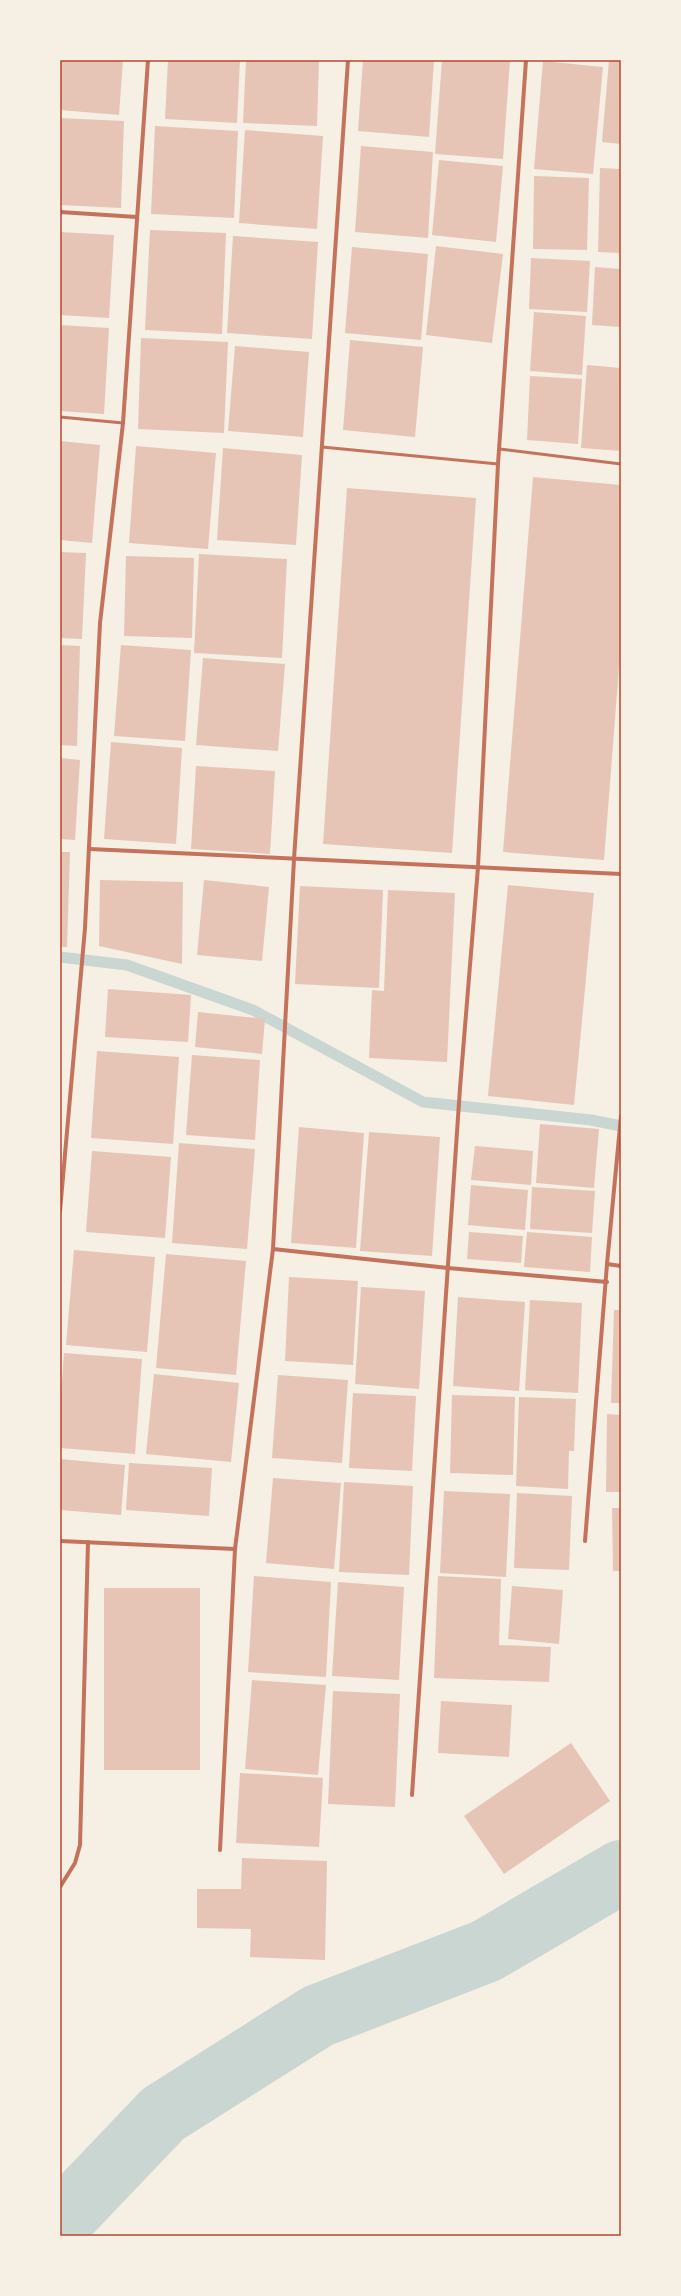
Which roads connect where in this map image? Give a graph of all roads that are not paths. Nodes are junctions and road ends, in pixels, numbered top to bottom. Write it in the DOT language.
graph roads {
  1 [pos="148,60"];
  2 [pos="348,60"];
  3 [pos="526,60"];
  4 [pos="60,212"];
  5 [pos="137,217"];
  6 [pos="60,418"];
  7 [pos="123,423"];
  8 [pos="322,447"];
  9 [pos="500,449"];
  10 [pos="498,464"];
  11 [pos="621,464"];
  12 [pos="90,849"];
  13 [pos="294,859"];
  14 [pos="478,867"];
  15 [pos="621,874"];
  16 [pos="621,1116"];
  17 [pos="60,1211"];
  18 [pos="273,1249"];
  19 [pos="607,1264"];
  20 [pos="621,1266"];
  21 [pos="448,1268"];
  22 [pos="607,1282"];
  23 [pos="60,1541"];
  24 [pos="585,1541"];
  25 [pos="88,1542"];
  26 [pos="236,1549"];
  27 [pos="412,1795"];
  28 [pos="220,1850"];
  29 [pos="60,1887"];
  1 -- 5 [label="street"];
  2 -- 8 [label="street"];
  3 -- 9 [label="street"];
  4 -- 5 [label="street"];
  5 -- 7 [label="street"];
  6 -- 7 [label="lane"];
  7 -- 12 [label="street"];
  8 -- 10 [label="lane"];
  8 -- 13 [label="street"];
  9 -- 10 [label="street"];
  9 -- 11 [label="lane"];
  10 -- 14 [label="street"];
  12 -- 13 [label="street"];
  12 -- 17 [label="street"];
  13 -- 14 [label="street"];
  13 -- 18 [label="street"];
  14 -- 15 [label="street"];
  14 -- 21 [label="street"];
  16 -- 19 [label="street"];
  18 -- 21 [label="street"];
  18 -- 26 [label="street"];
  19 -- 20 [label="street"];
  19 -- 22 [label="street"];
  21 -- 22 [label="street"];
  21 -- 27 [label="street"];
  22 -- 24 [label="street"];
  23 -- 25 [label="street"];
  25 -- 26 [label="street"];
  25 -- 29 [label="street"];
  26 -- 28 [label="street"];
}
